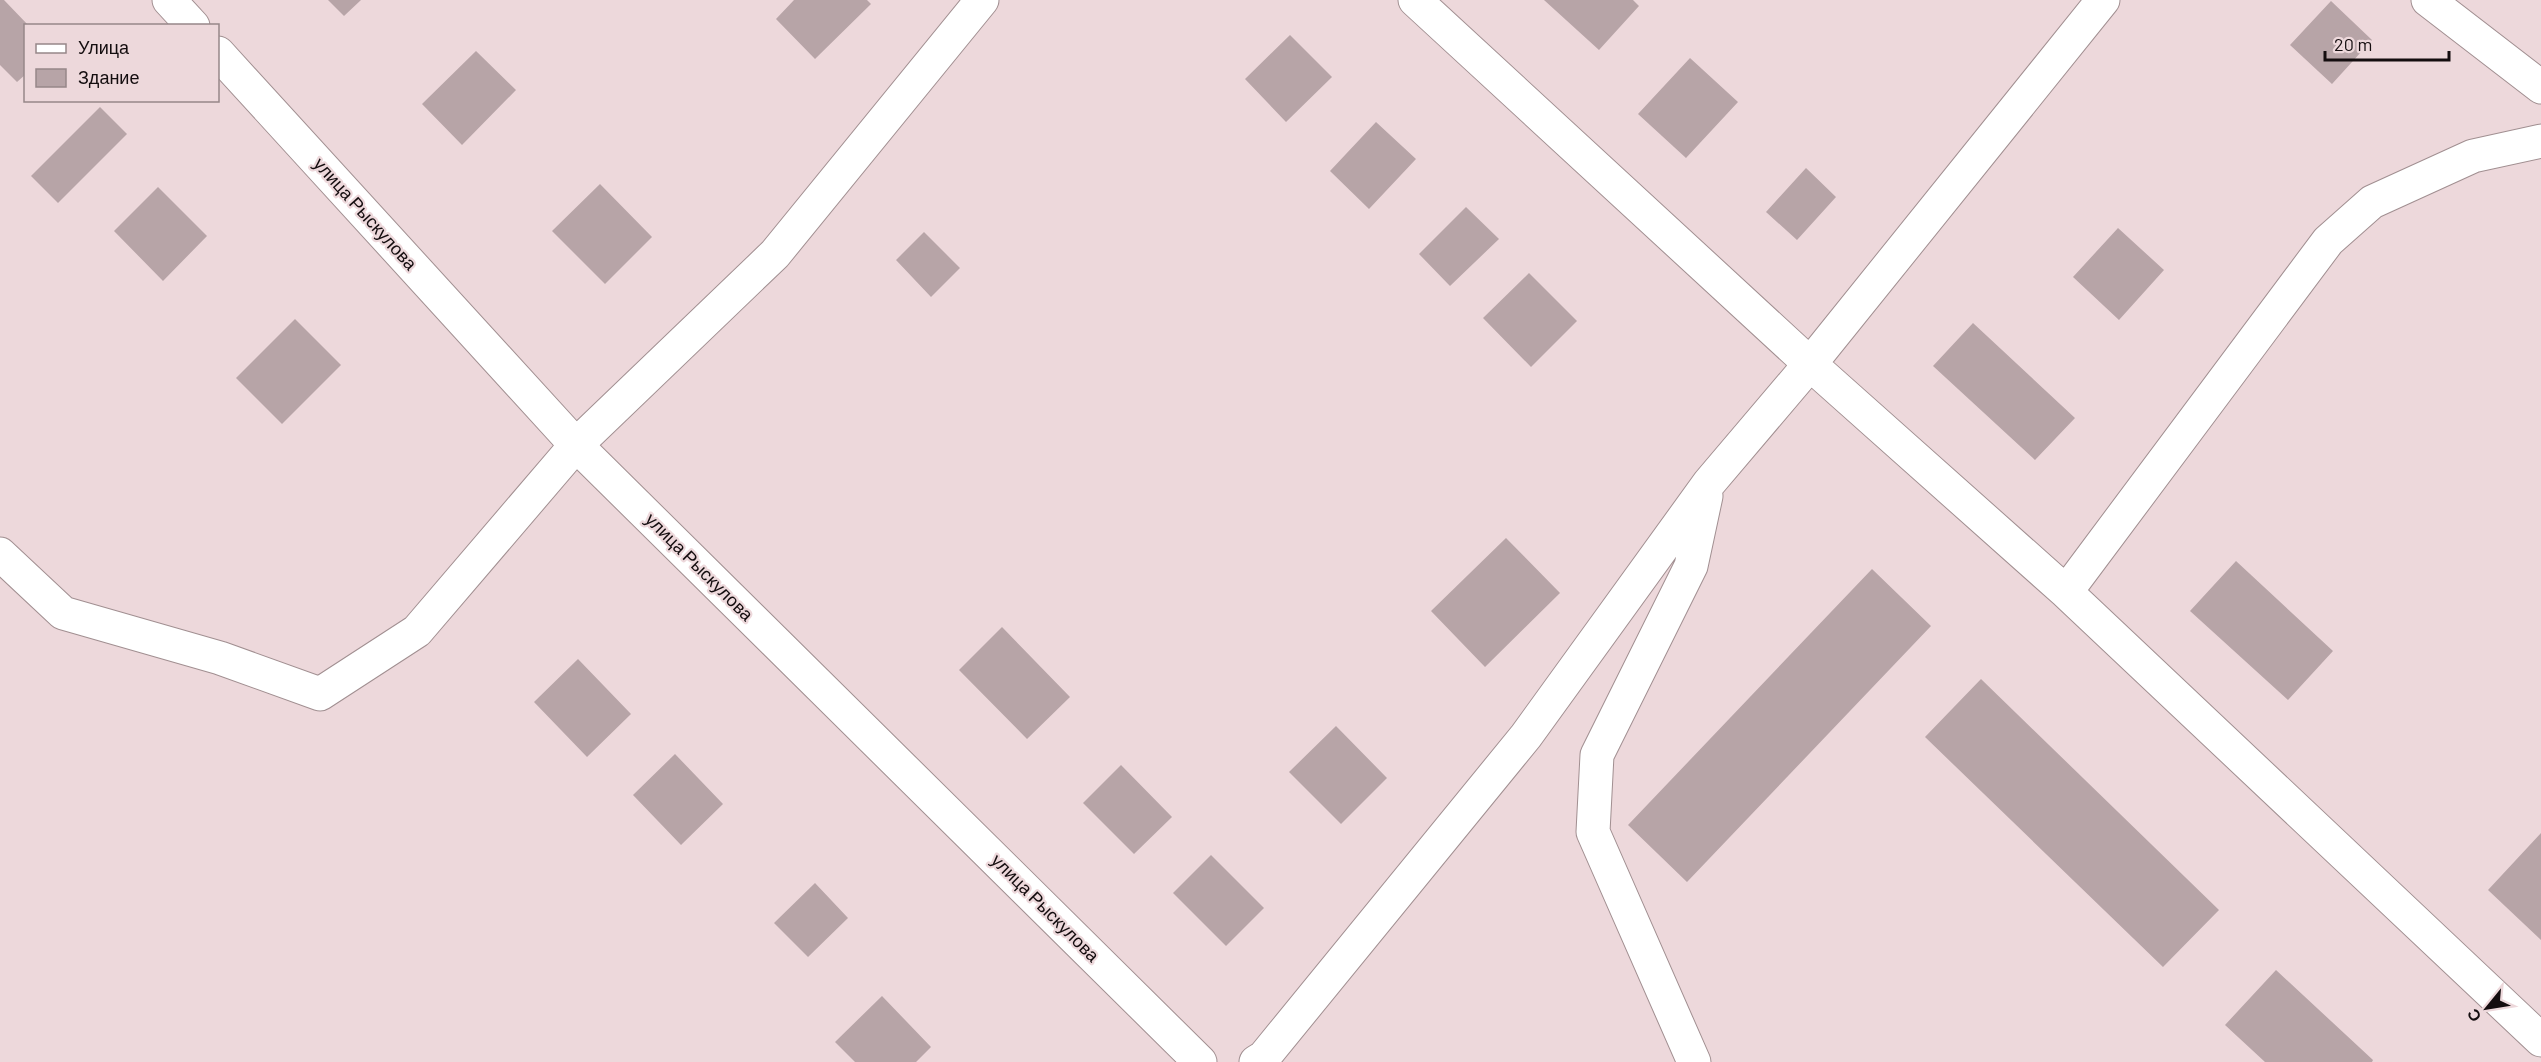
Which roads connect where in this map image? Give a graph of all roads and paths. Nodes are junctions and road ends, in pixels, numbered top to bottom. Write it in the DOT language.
graph roads {
  1 [pos="169,0"];
  2 [pos="982,0"];
  3 [pos="1415,0"];
  4 [pos="2103,0"];
  5 [pos="2428,0"];
  6 [pos="191,24"];
  7 [pos="219,54"];
  8 [pos="2541,87"];
  9 [pos="2541,141"];
  10 [pos="1810,364"];
  11 [pos="576,445"];
  12 [pos="1709,483"];
  13 [pos="0,554"];
  14 [pos="2066,592"];
  15 [pos="2541,1040"];
  16 [pos="1200,1062"];
  17 [pos="1256,1062"];
  18 [pos="1694,1062"];
  1 -- 6 [label="street"];
  2 -- 11 [label="street"];
  3 -- 10 [label="street"];
  4 -- 10 [label="street"];
  5 -- 8 [label="street"];
  7 -- 11 [label="street, улица Рыскулова"];
  9 -- 14 [label="street"];
  10 -- 12 [label="street"];
  10 -- 14 [label="street"];
  11 -- 13 [label="street"];
  11 -- 16 [label="street, улица Рыскулова"];
  12 -- 17 [label="street"];
  12 -- 18 [label="street"];
  14 -- 15 [label="street"];
}
